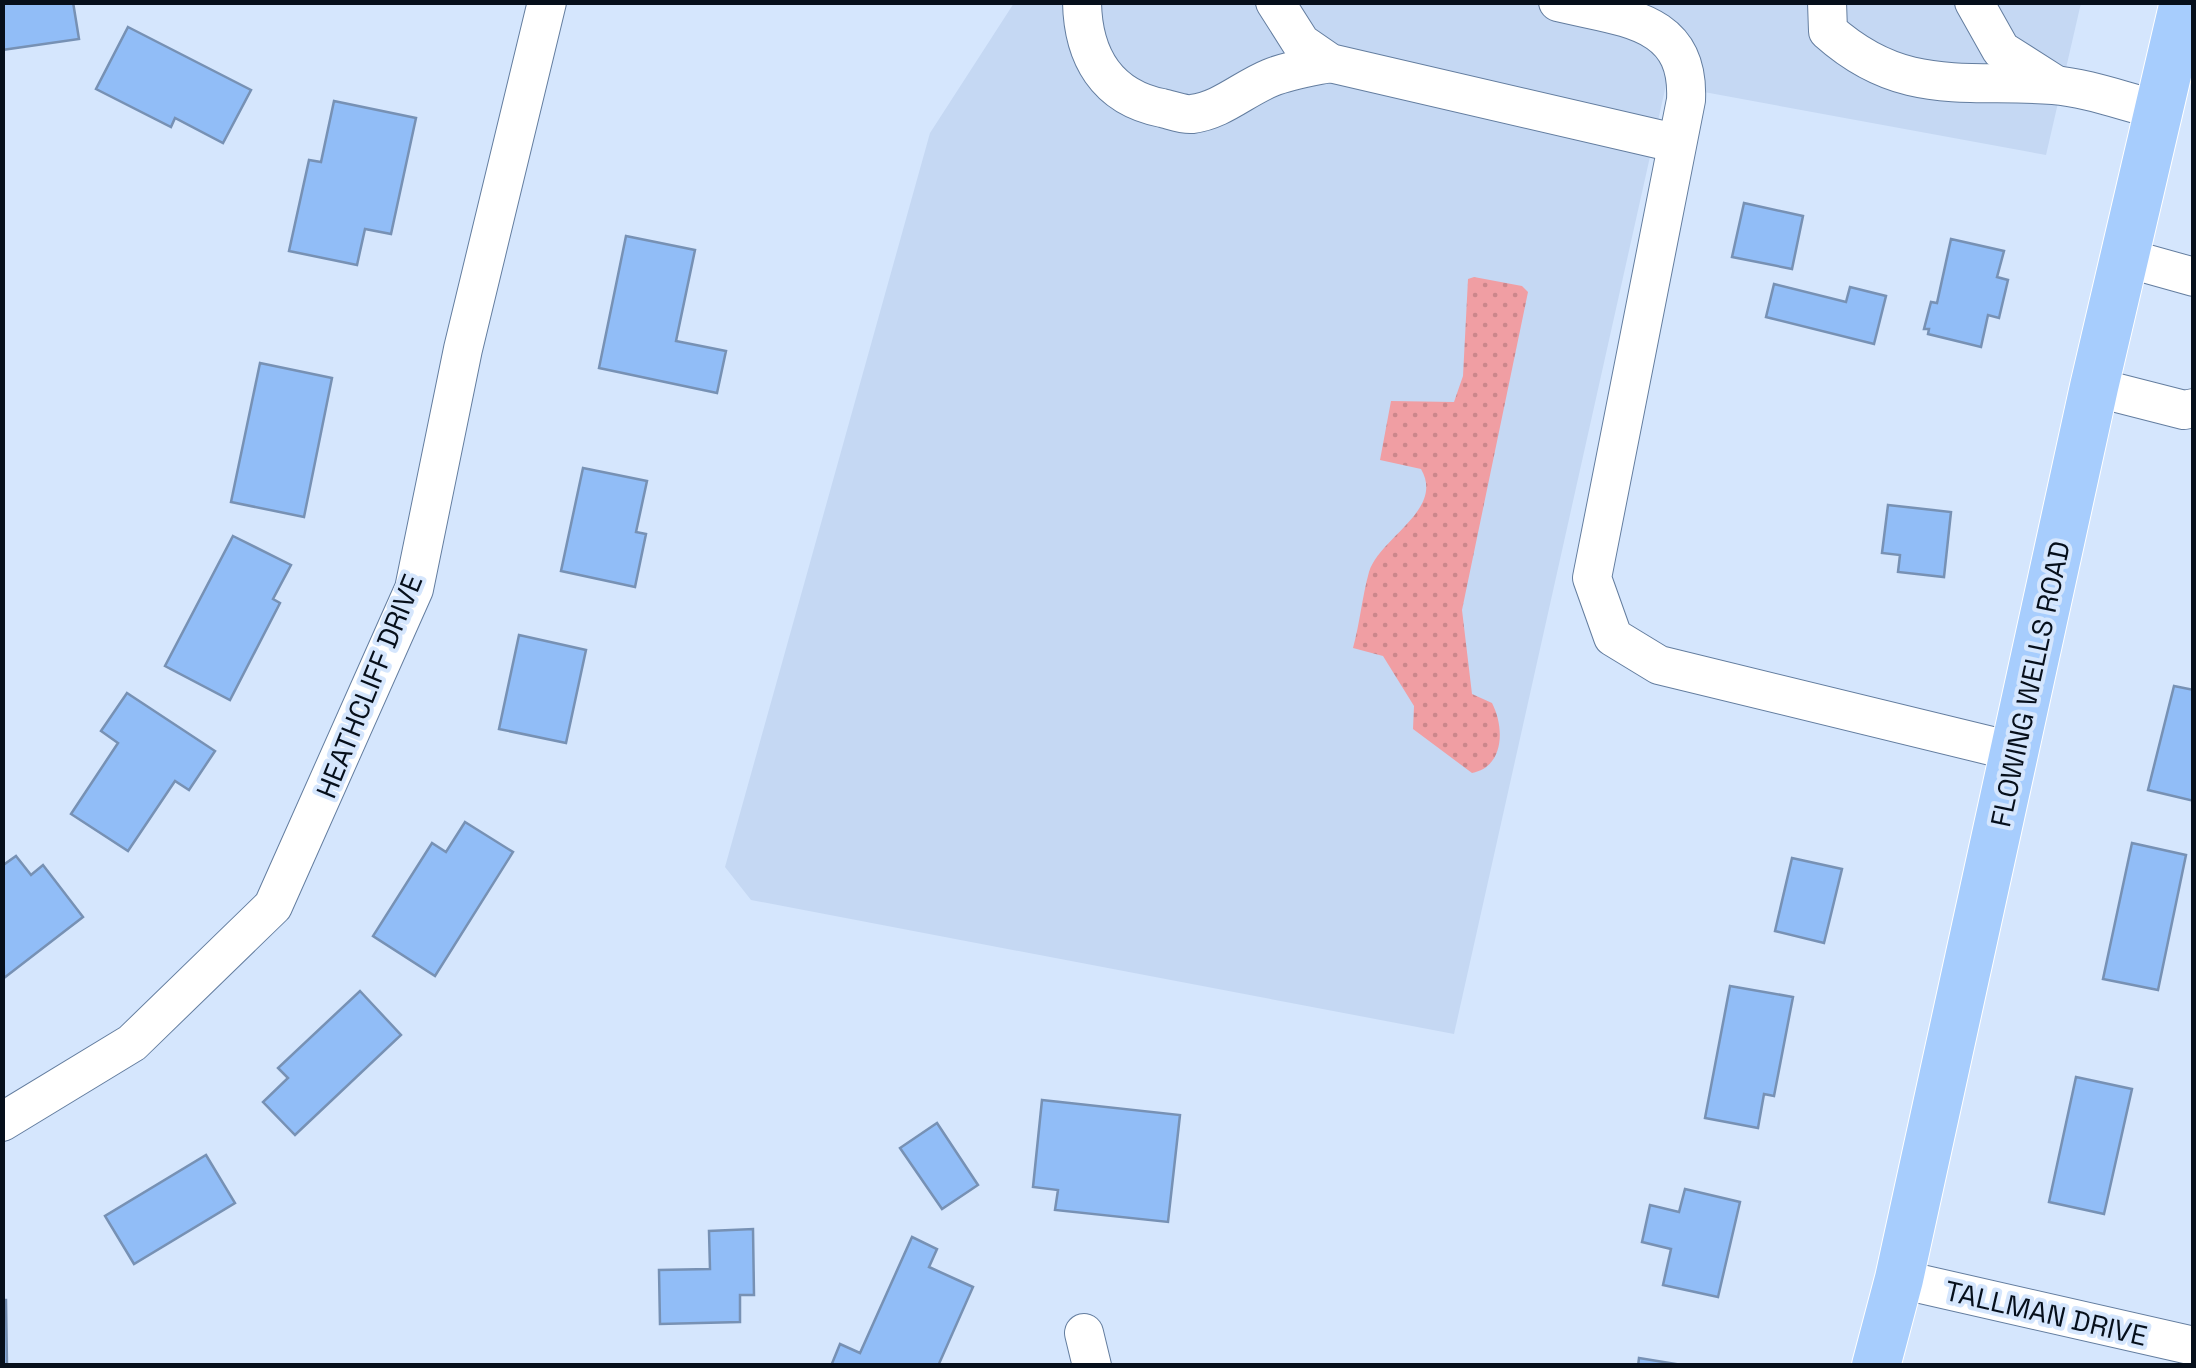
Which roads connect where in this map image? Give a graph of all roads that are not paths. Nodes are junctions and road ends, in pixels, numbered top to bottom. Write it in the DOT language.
graph roads {
  1 [pos="547,2"];
  2 [pos="1082,2"];
  3 [pos="1274,2"];
  4 [pos="1558,2"];
  5 [pos="1827,2"];
  6 [pos="1974,2"];
  7 [pos="2184,2"];
  8 [pos="1330,63"];
  9 [pos="2056,86"];
  10 [pos="2159,110"];
  11 [pos="1675,144"];
  12 [pos="2126,258"];
  13 [pos="2194,276"];
  14 [pos="2094,387"];
  15 [pos="2194,408"];
  16 [pos="2016,752"];
  17 [pos="2,1122"];
  18 [pos="1899,1279"];
  19 [pos="2194,1346"];
  20 [pos="1876,1366"];
  1 -- 17 [label="street, HEATHCLIFF DRIVE"];
  2 -- 8 [label="street"];
  3 -- 8 [label="street"];
  4 -- 11 [label="street"];
  5 -- 9 [label="street"];
  6 -- 9 [label="street"];
  7 -- 10 [label="main road, FLOWING WELLS ROAD"];
  8 -- 11 [label="street"];
  9 -- 10 [label="street"];
  10 -- 12 [label="main road, FLOWING WELLS ROAD"];
  11 -- 16 [label="street"];
  12 -- 13 [label="street"];
  12 -- 14 [label="main road, FLOWING WELLS ROAD"];
  14 -- 15 [label="street"];
  14 -- 16 [label="main road, FLOWING WELLS ROAD"];
  16 -- 18 [label="main road, FLOWING WELLS ROAD"];
  18 -- 19 [label="street, TALLMAN DRIVE"];
  18 -- 20 [label="main road, FLOWING WELLS ROAD"];
}
